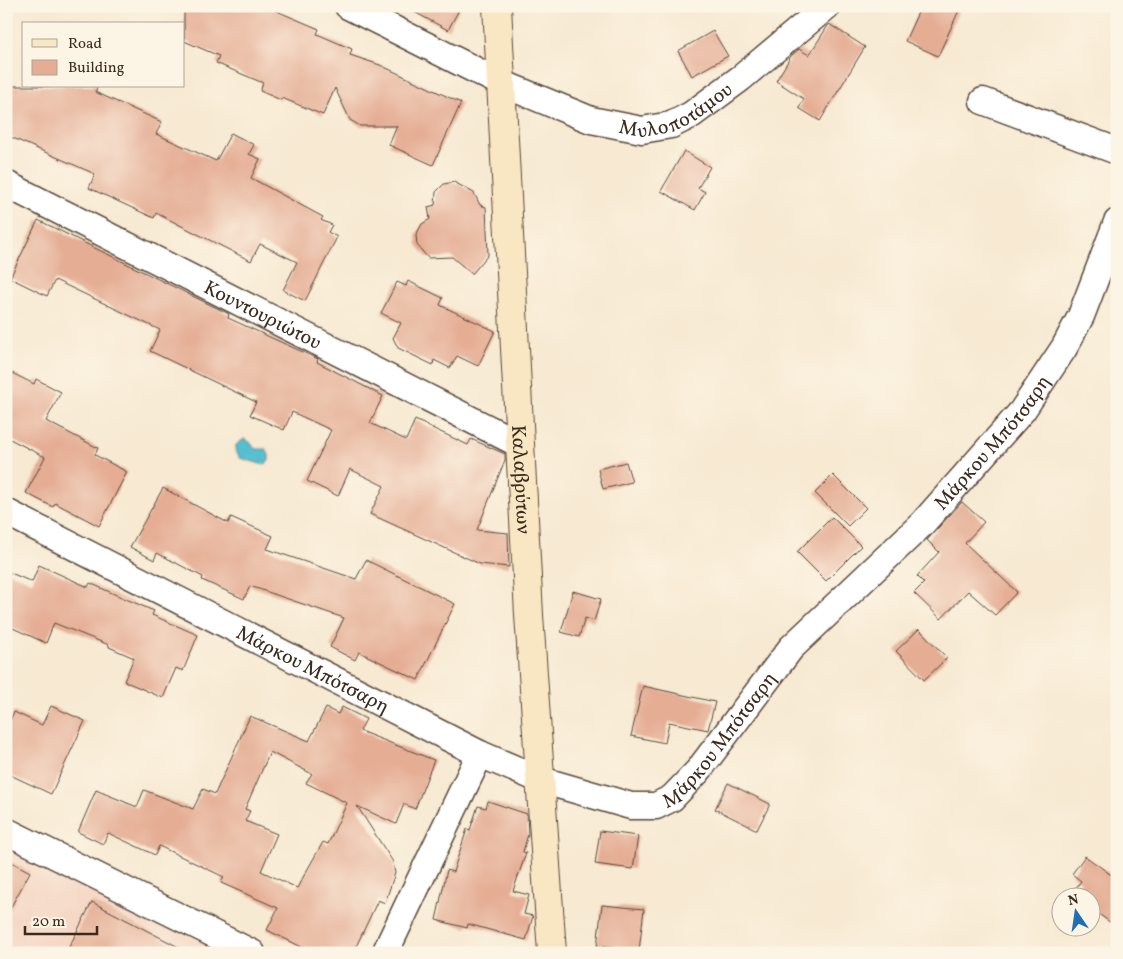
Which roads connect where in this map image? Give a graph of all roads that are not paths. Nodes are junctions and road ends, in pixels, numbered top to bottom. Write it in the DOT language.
graph roads {
  1 [pos="348,6"];
  2 [pos="497,6"];
  3 [pos="827,6"];
  4 [pos="501,83"];
  5 [pos="983,101"];
  6 [pos="1117,151"];
  7 [pos="6,184"];
  8 [pos="1117,222"];
  9 [pos="520,444"];
  10 [pos="6,512"];
  11 [pos="480,754"];
  12 [pos="541,780"];
  13 [pos="6,832"];
  14 [pos="252,953"];
  15 [pos="385,953"];
  16 [pos="552,953"];
  1 -- 4 [label="street, Μυλοποτάμου"];
  2 -- 4 [label="street, Καλαβρύτων"];
  3 -- 4 [label="street, Μυλοποτάμου"];
  4 -- 9 [label="street, Καλαβρύτων"];
  5 -- 6 [label="street"];
  7 -- 9 [label="street, Κουντουριώτου"];
  8 -- 12 [label="street, Μάρκου Μπότσαρη"];
  9 -- 12 [label="street, Καλαβρύτων"];
  10 -- 11 [label="street, Μάρκου Μπότσαρη"];
  11 -- 12 [label="street, Μάρκου Μπότσαρη"];
  11 -- 15 [label="street"];
  12 -- 16 [label="street, Καλαβρύτων"];
  13 -- 14 [label="street"];
}
